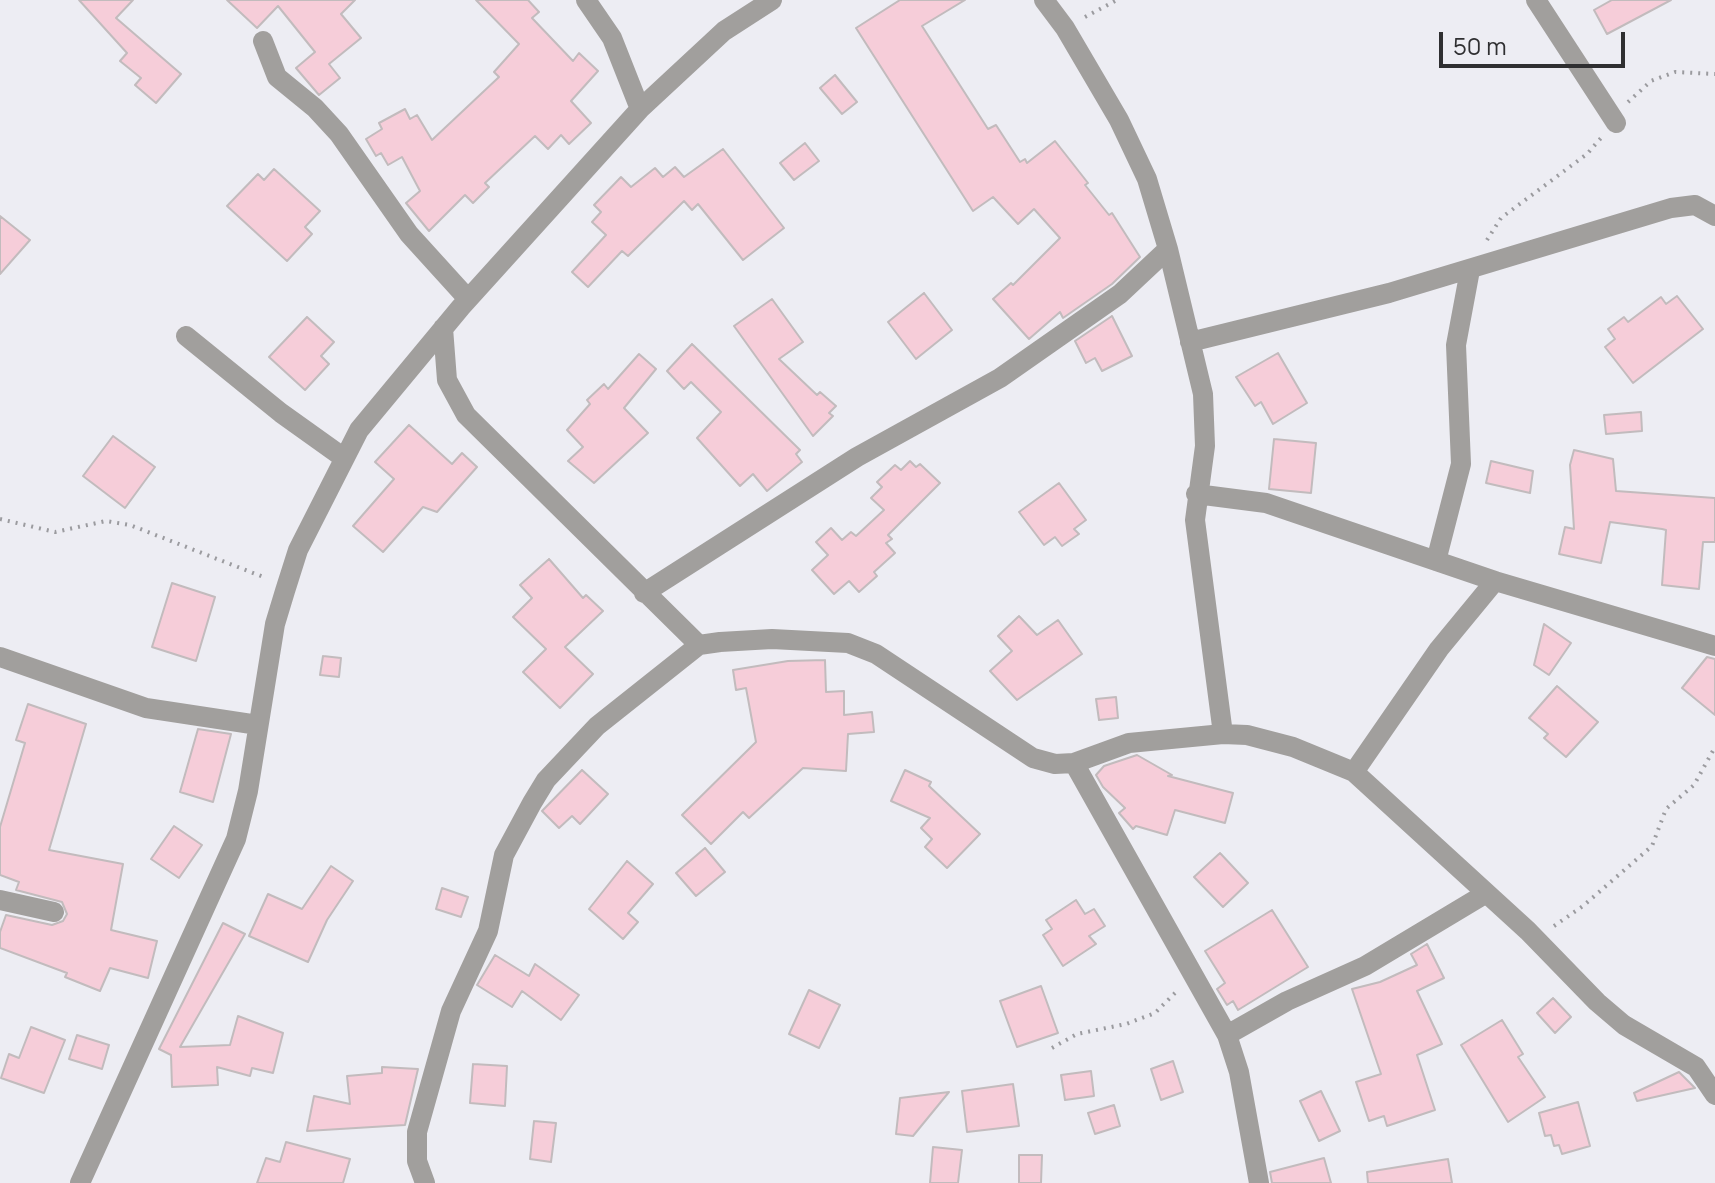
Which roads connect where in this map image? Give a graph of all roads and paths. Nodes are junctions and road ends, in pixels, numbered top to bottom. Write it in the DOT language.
graph roads {
  1 [pos="586,0"];
  2 [pos="772,0"];
  3 [pos="1044,0"];
  4 [pos="1117,0"];
  5 [pos="1536,0"];
  6 [pos="1065,28"];
  7 [pos="263,41"];
  8 [pos="1715,74"];
  9 [pos="640,109"];
  10 [pos="1616,123"];
  11 [pos="1715,216"];
  12 [pos="1168,249"];
  13 [pos="1474,269"];
  14 [pos="468,299"];
  15 [pos="443,328"];
  16 [pos="186,336"];
  17 [pos="1190,342"];
  18 [pos="344,458"];
  19 [pos="1196,494"];
  20 [pos="0,519"];
  21 [pos="1436,561"];
  22 [pos="1495,581"];
  23 [pos="286,587"];
  24 [pos="644,593"];
  25 [pos="699,645"];
  26 [pos="1715,646"];
  27 [pos="0,657"];
  28 [pos="258,725"];
  29 [pos="1223,734"];
  30 [pos="1715,747"];
  31 [pos="1074,763"];
  32 [pos="1354,772"];
  33 [pos="1485,894"];
  34 [pos="0,900"];
  35 [pos="54,912"];
  36 [pos="1528,931"];
  37 [pos="1194,977"];
  38 [pos="1227,1035"];
  39 [pos="1052,1048"];
  40 [pos="1715,1095"];
  41 [pos="80,1183"];
  42 [pos="425,1183"];
  43 [pos="1259,1183"];
  1 -- 9 [label="street"];
  2 -- 9 [label="street"];
  3 -- 6 [label="street"];
  4 -- 6 [label="path"];
  5 -- 10 [label="street"];
  6 -- 12 [label="street"];
  7 -- 14 [label="street"];
  8 -- 10 [label="path"];
  9 -- 14 [label="street"];
  10 -- 13 [label="path"];
  11 -- 13 [label="street"];
  12 -- 17 [label="street"];
  12 -- 24 [label="street"];
  13 -- 17 [label="street"];
  13 -- 21 [label="street"];
  14 -- 15 [label="street"];
  15 -- 18 [label="street"];
  15 -- 24 [label="street"];
  16 -- 18 [label="street"];
  17 -- 19 [label="street"];
  18 -- 23 [label="street"];
  19 -- 21 [label="street"];
  19 -- 29 [label="street"];
  20 -- 23 [label="path"];
  21 -- 22 [label="street"];
  22 -- 26 [label="street"];
  22 -- 32 [label="street"];
  23 -- 28 [label="street"];
  24 -- 25 [label="street"];
  25 -- 31 [label="street"];
  25 -- 42 [label="street"];
  27 -- 28 [label="street"];
  28 -- 41 [label="street"];
  29 -- 31 [label="street"];
  29 -- 32 [label="street"];
  30 -- 36 [label="path"];
  31 -- 37 [label="street"];
  32 -- 33 [label="street"];
  33 -- 36 [label="street"];
  33 -- 38 [label="street"];
  34 -- 35 [label="street"];
  36 -- 40 [label="street"];
  37 -- 38 [label="street"];
  37 -- 39 [label="path"];
  38 -- 43 [label="street"];
}
